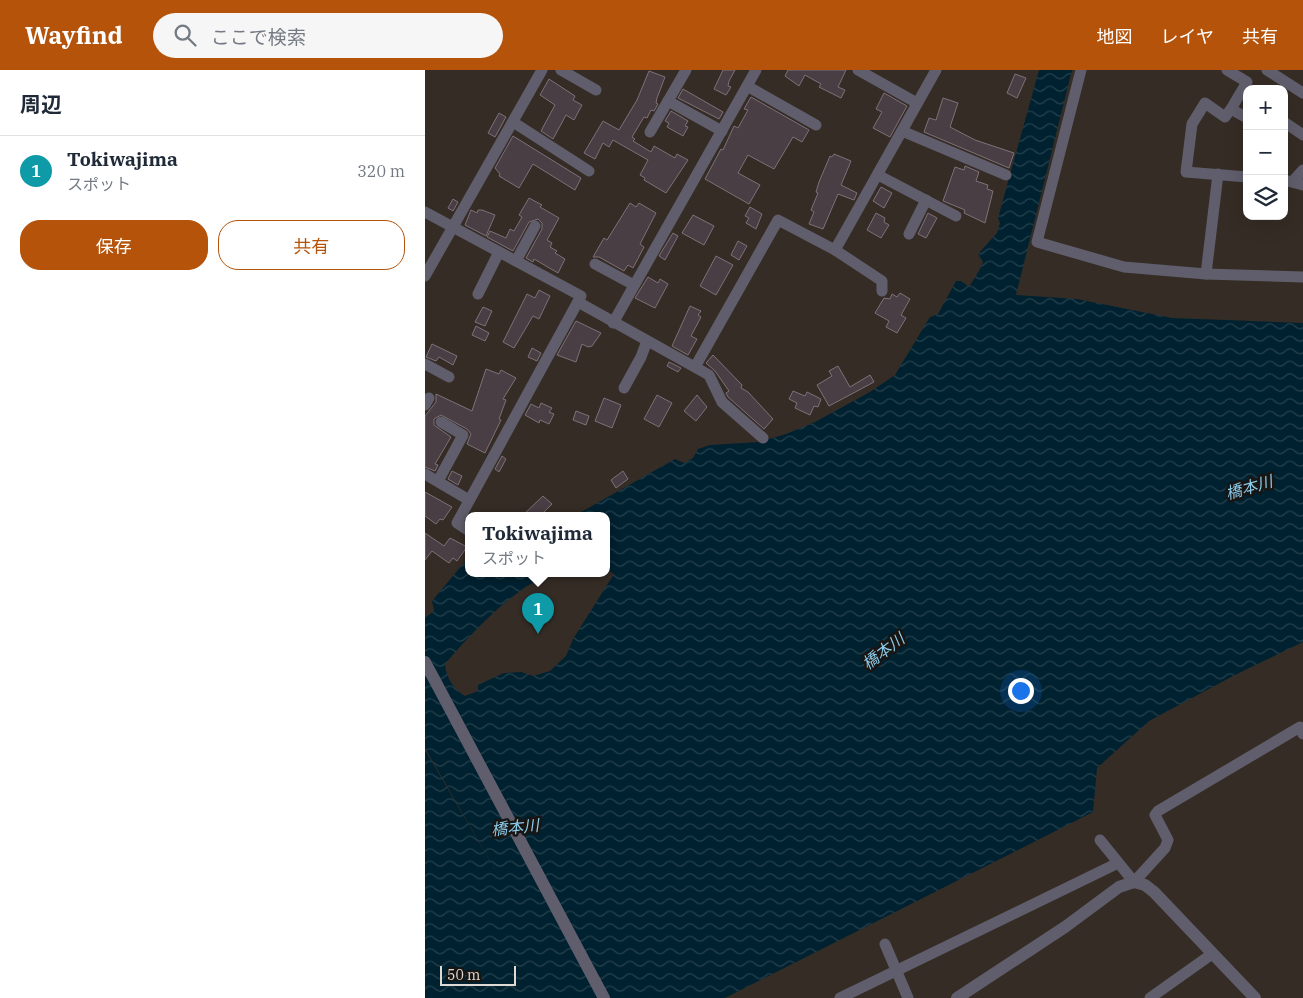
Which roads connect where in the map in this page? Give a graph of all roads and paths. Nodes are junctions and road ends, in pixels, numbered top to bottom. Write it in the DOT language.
graph roads {
  1 [pos="542,70"];
  2 [pos="561,70"];
  3 [pos="685,70"];
  4 [pos="756,70"];
  5 [pos="858,70"];
  6 [pos="936,70"];
  7 [pos="1081,70"];
  8 [pos="1227,70"];
  9 [pos="1267,70"];
  10 [pos="747,86"];
  11 [pos="596,90"];
  12 [pos="1303,93"];
  13 [pos="668,101"];
  14 [pos="917,103"];
  15 [pos="1231,109"];
  16 [pos="1243,116"];
  17 [pos="513,122"];
  18 [pos="816,124"];
  19 [pos="1288,125"];
  20 [pos="721,131"];
  21 [pos="902,131"];
  22 [pos="650,132"];
  23 [pos="1303,135"];
  24 [pos="1303,170"];
  25 [pos="589,171"];
  26 [pos="1218,174"];
  27 [pos="878,175"];
  28 [pos="1006,175"];
  29 [pos="1243,177"];
  30 [pos="1293,182"];
  31 [pos="926,200"];
  32 [pos="425,212"];
  33 [pos="956,216"];
  34 [pos="535,226"];
  35 [pos="453,228"];
  36 [pos="909,234"];
  37 [pos="835,250"];
  38 [pos="499,252"];
  39 [pos="515,261"];
  40 [pos="595,264"];
  41 [pos="1206,274"];
  42 [pos="425,276"];
  43 [pos="1303,277"];
  44 [pos="634,285"];
  45 [pos="882,291"];
  46 [pos="478,294"];
  47 [pos="578,302"];
  48 [pos="613,323"];
  49 [pos="647,341"];
  50 [pos="425,364"];
  51 [pos="695,367"];
  52 [pos="449,377"];
  53 [pos="624,388"];
  54 [pos="441,422"];
  55 [pos="763,438"];
  56 [pos="425,474"];
  57 [pos="438,482"];
  58 [pos="469,500"];
  59 [pos="465,528"];
  60 [pos="425,662"];
  61 [pos="1302,729"];
  62 [pos="1100,840"];
  63 [pos="1118,863"];
  64 [pos="1134,882"];
  65 [pos="885,944"];
  66 [pos="1212,954"];
  67 [pos="896,971"];
  68 [pos="604,998"];
  69 [pos="840,998"];
  70 [pos="908,998"];
  71 [pos="957,998"];
  72 [pos="1150,998"];
  73 [pos="1255,998"];
  1 -- 17 [label="street"];
  2 -- 11 [label="street"];
  3 -- 13 [label="street"];
  4 -- 10 [label="street"];
  5 -- 14 [label="street"];
  6 -- 14 [label="street"];
  7 -- 41 [label="street"];
  8 -- 15 [label="street"];
  9 -- 12 [label="street"];
  10 -- 18 [label="street"];
  10 -- 20 [label="street"];
  13 -- 20 [label="street"];
  13 -- 22 [label="street"];
  14 -- 21 [label="street"];
  15 -- 16 [label="street"];
  15 -- 26 [label="street"];
  17 -- 25 [label="street"];
  17 -- 35 [label="street"];
  19 -- 23 [label="street"];
  20 -- 44 [label="street"];
  21 -- 27 [label="street"];
  21 -- 28 [label="street"];
  24 -- 30 [label="street"];
  26 -- 29 [label="street"];
  26 -- 41 [label="street"];
  27 -- 31 [label="street"];
  27 -- 37 [label="street"];
  31 -- 33 [label="street"];
  31 -- 36 [label="street"];
  32 -- 35 [label="street"];
  34 -- 39 [label="street"];
  35 -- 38 [label="street"];
  35 -- 42 [label="street"];
  37 -- 45 [label="street"];
  37 -- 51 [label="street"];
  38 -- 39 [label="street"];
  38 -- 46 [label="street"];
  39 -- 47 [label="street"];
  40 -- 44 [label="street"];
  41 -- 43 [label="street"];
  44 -- 48 [label="street"];
  47 -- 48 [label="street"];
  47 -- 58 [label="street"];
  48 -- 49 [label="street"];
  49 -- 51 [label="street"];
  49 -- 53 [label="street"];
  50 -- 52 [label="street"];
  51 -- 55 [label="street"];
  54 -- 57 [label="street"];
  56 -- 57 [label="street"];
  57 -- 58 [label="street"];
  58 -- 59 [label="street"];
  60 -- 68 [label="street"];
  61 -- 64 [label="street"];
  62 -- 63 [label="street"];
  63 -- 64 [label="street"];
  63 -- 67 [label="street"];
  64 -- 66 [label="street"];
  64 -- 71 [label="street"];
  65 -- 67 [label="street"];
  66 -- 72 [label="street"];
  66 -- 73 [label="street"];
  67 -- 69 [label="street"];
  67 -- 70 [label="street"];
}
